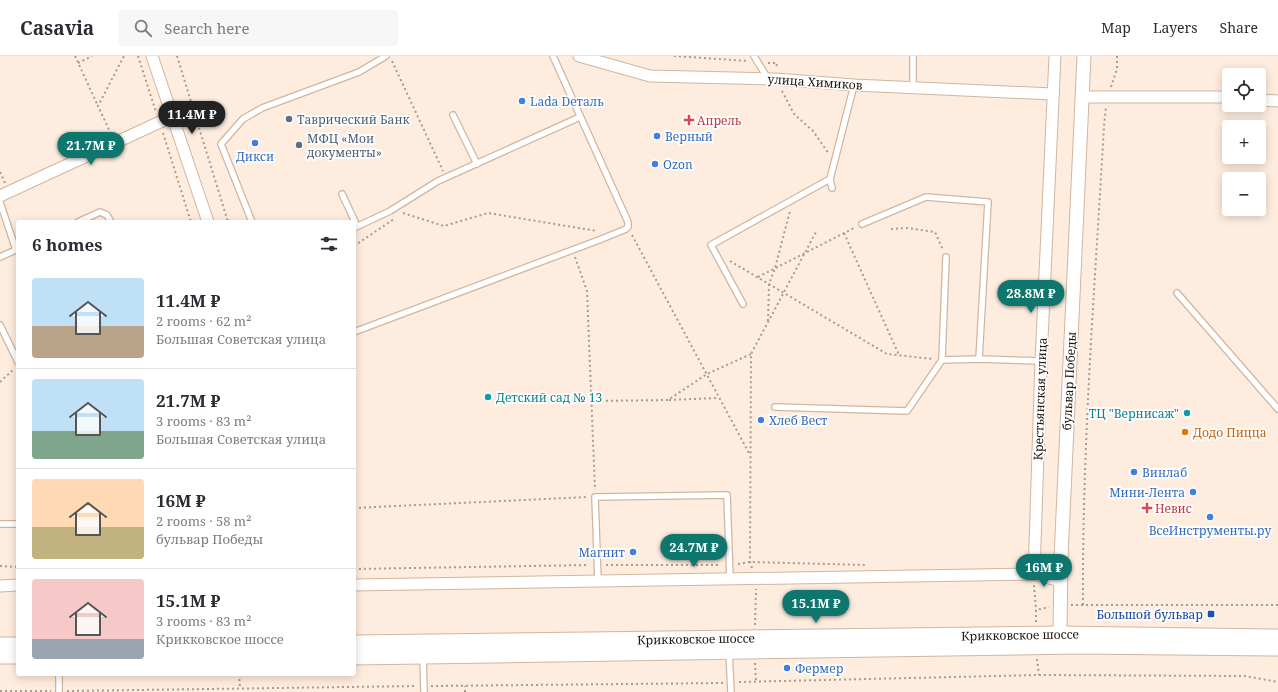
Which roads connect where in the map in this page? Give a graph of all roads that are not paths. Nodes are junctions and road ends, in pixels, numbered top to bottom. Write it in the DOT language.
graph roads {
  1 [pos="152,56"];
  2 [pos="386,56"];
  3 [pos="552,56"];
  4 [pos="579,56"];
  5 [pos="754,56"];
  6 [pos="913,56"];
  7 [pos="1055,56"];
  8 [pos="1084,56"];
  9 [pos="595,58"];
  10 [pos="772,79"];
  11 [pos="854,85"];
  12 [pos="913,88"];
  13 [pos="1053,94"];
  14 [pos="1082,97"];
  15 [pos="1222,97"];
  16 [pos="1266,100"];
  17 [pos="1278,101"];
  18 [pos="453,115"];
  19 [pos="173,116"];
  20 [pos="580,117"];
  21 [pos="477,164"];
  22 [pos="830,179"];
  23 [pos="832,188"];
  24 [pos="342,194"];
  25 [pos="0,196"];
  26 [pos="0,202"];
  27 [pos="82,220"];
  28 [pos="110,220"];
  29 [pos="207,220"];
  30 [pos="251,220"];
  31 [pos="353,220"];
  32 [pos="859,225"];
  33 [pos="356,227"];
  34 [pos="16,246"];
  35 [pos="16,249"];
  36 [pos="946,256"];
  37 [pos="0,257"];
  38 [pos="1177,293"];
  39 [pos="743,304"];
  40 [pos="0,325"];
  41 [pos="356,331"];
  42 [pos="979,359"];
  43 [pos="16,360"];
  44 [pos="942,360"];
  45 [pos="1041,361"];
  46 [pos="775,407"];
  47 [pos="1278,409"];
  48 [pos="0,524"];
  49 [pos="16,524"];
  50 [pos="1034,574"];
  51 [pos="730,580"];
  52 [pos="598,581"];
  53 [pos="1060,581"];
  54 [pos="16,585"];
  55 [pos="356,585"];
  56 [pos="0,586"];
  57 [pos="1060,634"];
  58 [pos="1278,637"];
  59 [pos="356,643"];
  60 [pos="755,644"];
  61 [pos="0,645"];
  62 [pos="16,645"];
  63 [pos="728,645"];
  64 [pos="423,648"];
  65 [pos="1278,648"];
  66 [pos="0,656"];
  67 [pos="16,656"];
  68 [pos="356,657"];
  69 [pos="59,676"];
  70 [pos="423,689"];
  71 [pos="59,691"];
  72 [pos="731,692"];
  1 -- 19 [label="street"];
  2 -- 30 [label="lane"];
  3 -- 20 [label="lane"];
  4 -- 9 [label="street, улица Химиков"];
  5 -- 10 [label="lane"];
  6 -- 12 [label="lane"];
  7 -- 13 [label="street, Крестьянская улица"];
  8 -- 14 [label="street, бульвар Победы"];
  9 -- 10 [label="street, улица Химиков"];
  10 -- 11 [label="street, улица Химиков"];
  11 -- 12 [label="street, улица Химиков"];
  11 -- 22 [label="lane"];
  12 -- 13 [label="street, улица Химиков"];
  13 -- 45 [label="street, Крестьянская улица"];
  14 -- 15 [label="street"];
  14 -- 53 [label="street, бульвар Победы"];
  16 -- 17 [label="street"];
  18 -- 21 [label="lane"];
  19 -- 25 [label="street"];
  19 -- 29 [label="street"];
  20 -- 21 [label="lane"];
  20 -- 41 [label="lane"];
  21 -- 33 [label="lane"];
  22 -- 23 [label="lane"];
  22 -- 39 [label="lane"];
  24 -- 31 [label="lane"];
  26 -- 34 [label="lane"];
  27 -- 28 [label="lane"];
  32 -- 42 [label="lane"];
  35 -- 37 [label="lane"];
  36 -- 44 [label="lane"];
  38 -- 47 [label="lane"];
  40 -- 43 [label="lane"];
  42 -- 44 [label="lane"];
  42 -- 45 [label="lane"];
  44 -- 46 [label="lane"];
  45 -- 50 [label="street, Крестьянская улица"];
  48 -- 49 [label="lane"];
  50 -- 51 [label="street"];
  50 -- 53 [label="street"];
  51 -- 52 [label="street"];
  51 -- 52 [label="lane"];
  52 -- 55 [label="street"];
  53 -- 57 [label="street, бульвар Победы"];
  54 -- 56 [label="street"];
  57 -- 58 [label="main road, Крикковское шоссе"];
  57 -- 60 [label="main road, Крикковское шоссе"];
  59 -- 64 [label="main road, Крикковское шоссе"];
  60 -- 63 [label="main road, Крикковское шоссе"];
  60 -- 65 [label="main road"];
  61 -- 62 [label="main road"];
  63 -- 64 [label="main road, Крикковское шоссе"];
  63 -- 72 [label="lane"];
  64 -- 68 [label="main road"];
  64 -- 70 [label="lane"];
  66 -- 67 [label="main road"];
  69 -- 71 [label="lane"];
}
